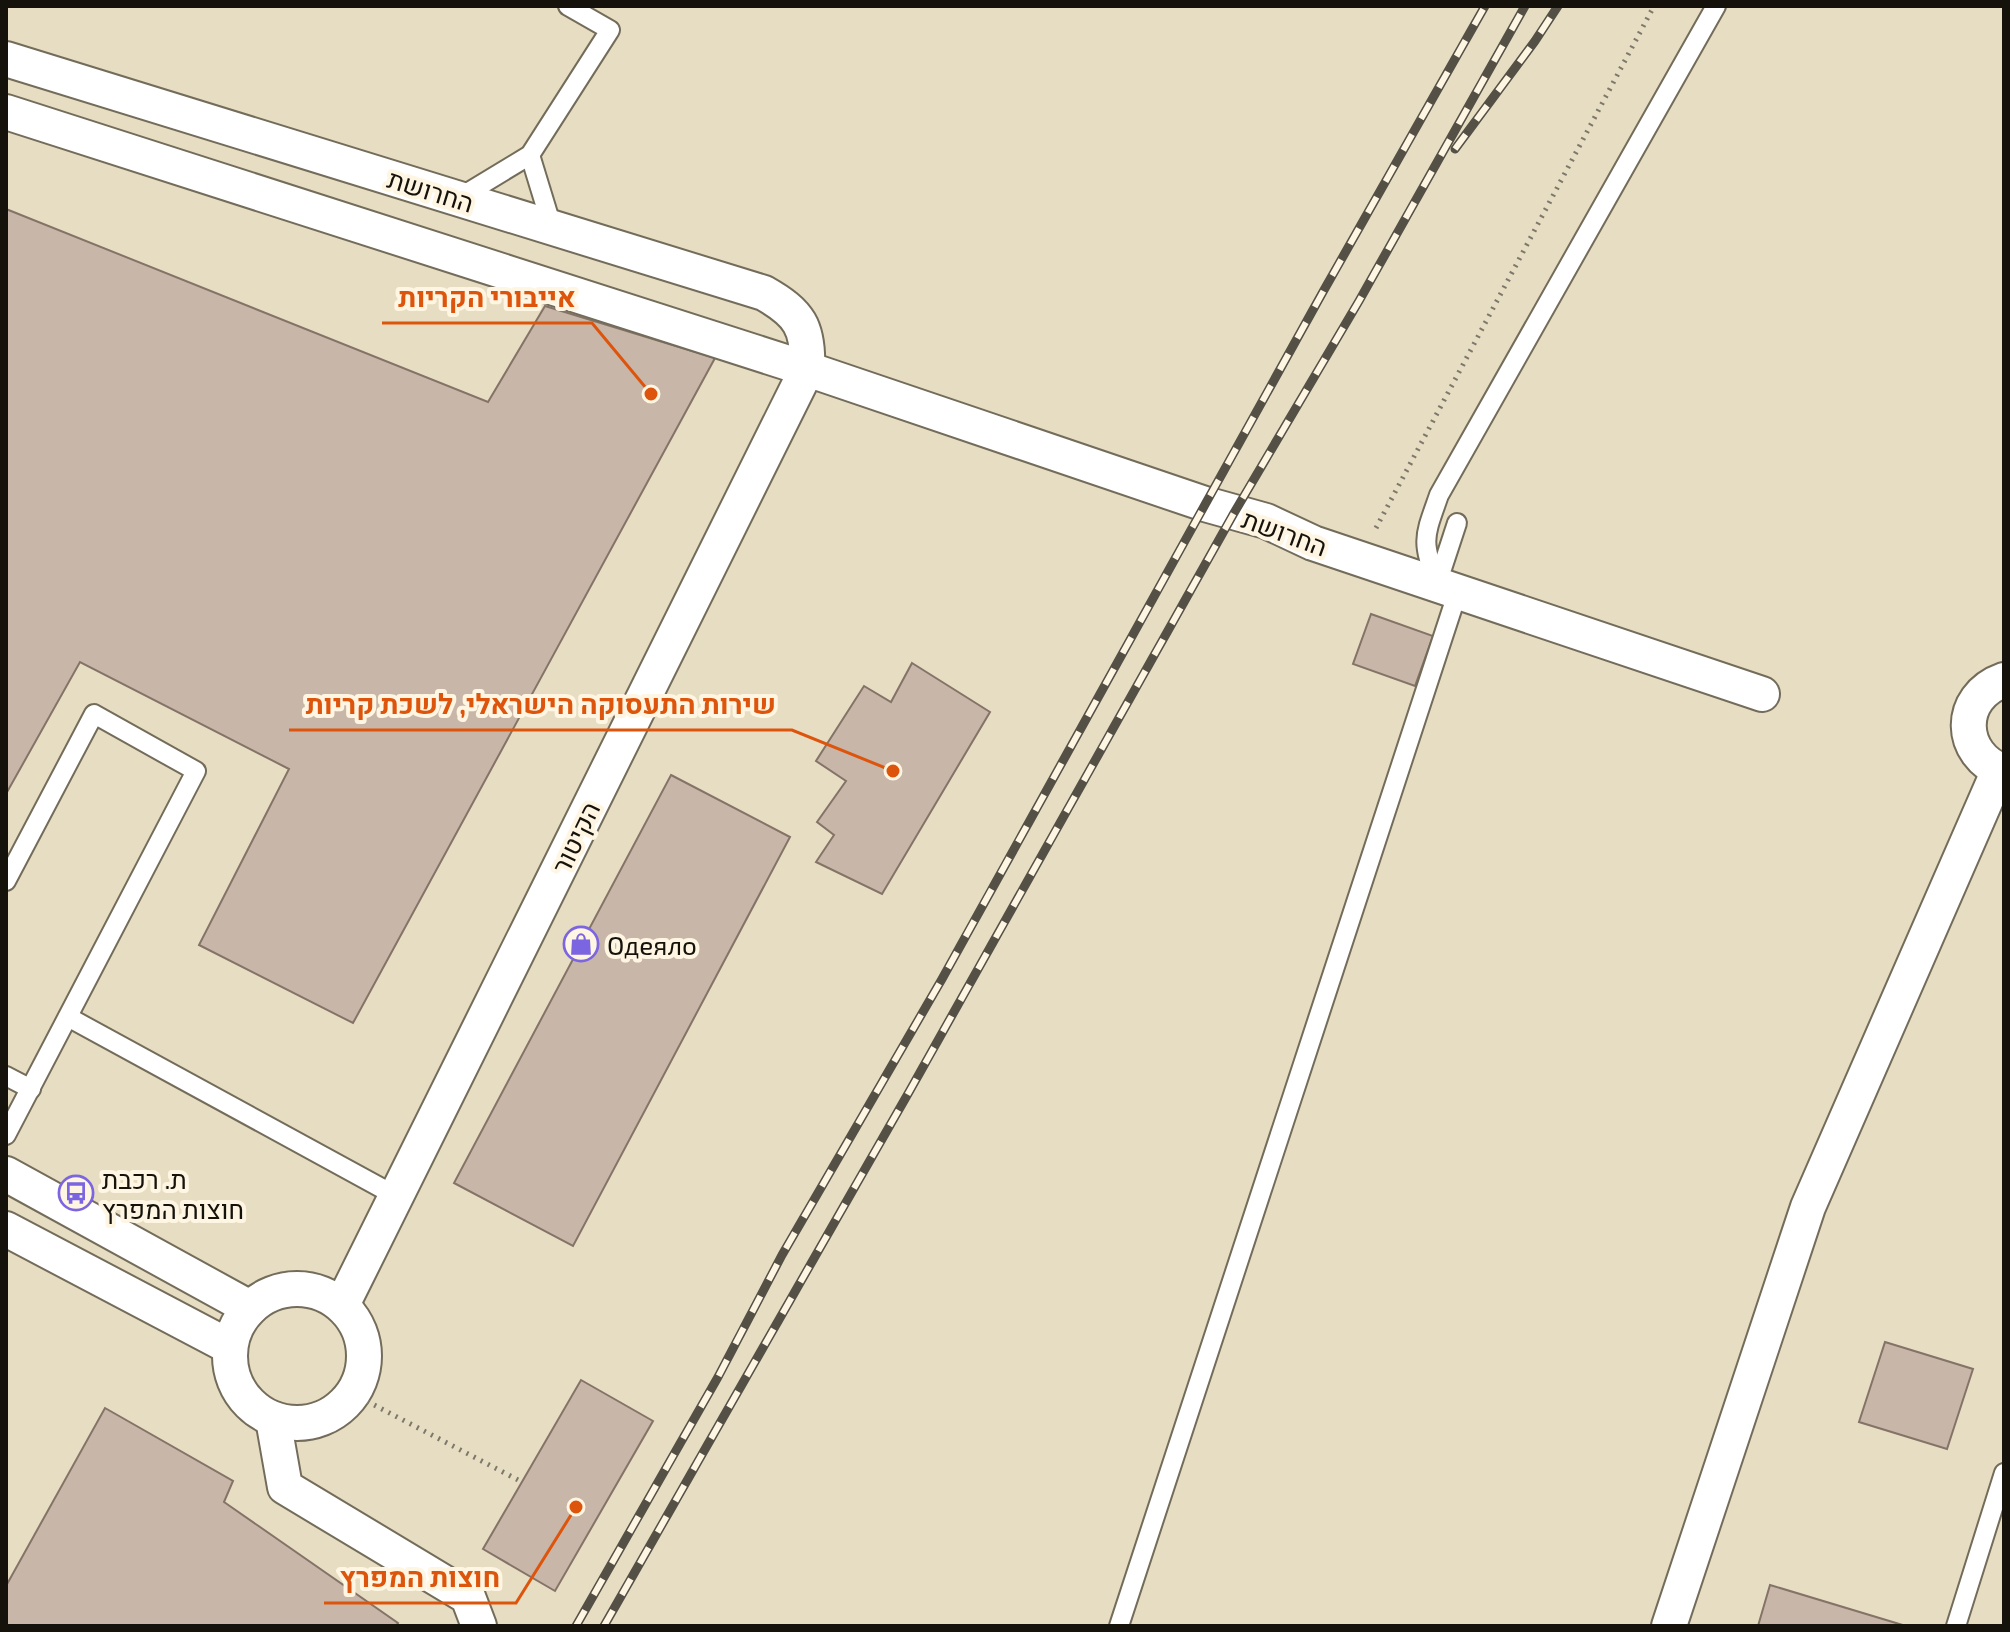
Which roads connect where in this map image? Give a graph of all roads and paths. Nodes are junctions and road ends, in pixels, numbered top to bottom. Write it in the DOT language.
graph roads {
  1 [pos="568,6"];
  2 [pos="1654,6"];
  3 [pos="1716,6"];
  4 [pos="6,59"];
  5 [pos="6,112"];
  6 [pos="530,155"];
  7 [pos="459,198"];
  8 [pos="552,227"];
  9 [pos="807,369"];
  10 [pos="1457,523"];
  11 [pos="1360,557"];
  12 [pos="1447,587"];
  13 [pos="2004,680"];
  14 [pos="1762,694"];
  15 [pos="2001,771"];
  16 [pos="6,881"];
  17 [pos="68,1017"];
  18 [pos="6,1076"];
  19 [pos="31,1089"];
  20 [pos="6,1135"];
  21 [pos="6,1174"];
  22 [pos="396,1196"];
  23 [pos="6,1229"];
  24 [pos="342,1305"];
  25 [pos="250,1308"];
  26 [pos="230,1347"];
  27 [pos="353,1394"];
  28 [pos="273,1419"];
  29 [pos="2004,1473"];
  30 [pos="522,1482"];
  31 [pos="479,1626"];
  32 [pos="1119,1626"];
  33 [pos="1669,1626"];
  34 [pos="1956,1626"];
  1 -- 6 [label="lane"];
  2 -- 11 [label="path"];
  3 -- 12 [label="lane"];
  4 -- 7 [label="street, החרושת"];
  5 -- 9 [label="street, החרושת"];
  6 -- 7 [label="lane"];
  6 -- 8 [label="lane"];
  7 -- 8 [label="street, החרושת"];
  8 -- 9 [label="street, החרושת"];
  9 -- 11 [label="street, החרושת"];
  9 -- 22 [label="street, הקיטור"];
  10 -- 12 [label="lane"];
  11 -- 12 [label="street, החרושת"];
  12 -- 14 [label="street, החרושת"];
  12 -- 32 [label="lane"];
  13 -- 15 [label="street"];
  15 -- 33 [label="street"];
  16 -- 17 [label="lane"];
  17 -- 19 [label="lane"];
  17 -- 22 [label="lane"];
  18 -- 19 [label="lane"];
  19 -- 20 [label="lane"];
  21 -- 25 [label="street"];
  22 -- 24 [label="street, הקיטור"];
  23 -- 26 [label="street"];
  24 -- 25 [label="street"];
  24 -- 27 [label="street"];
  25 -- 26 [label="street"];
  26 -- 28 [label="street"];
  27 -- 28 [label="street"];
  27 -- 30 [label="path"];
  28 -- 31 [label="street"];
  29 -- 34 [label="lane"];
}
